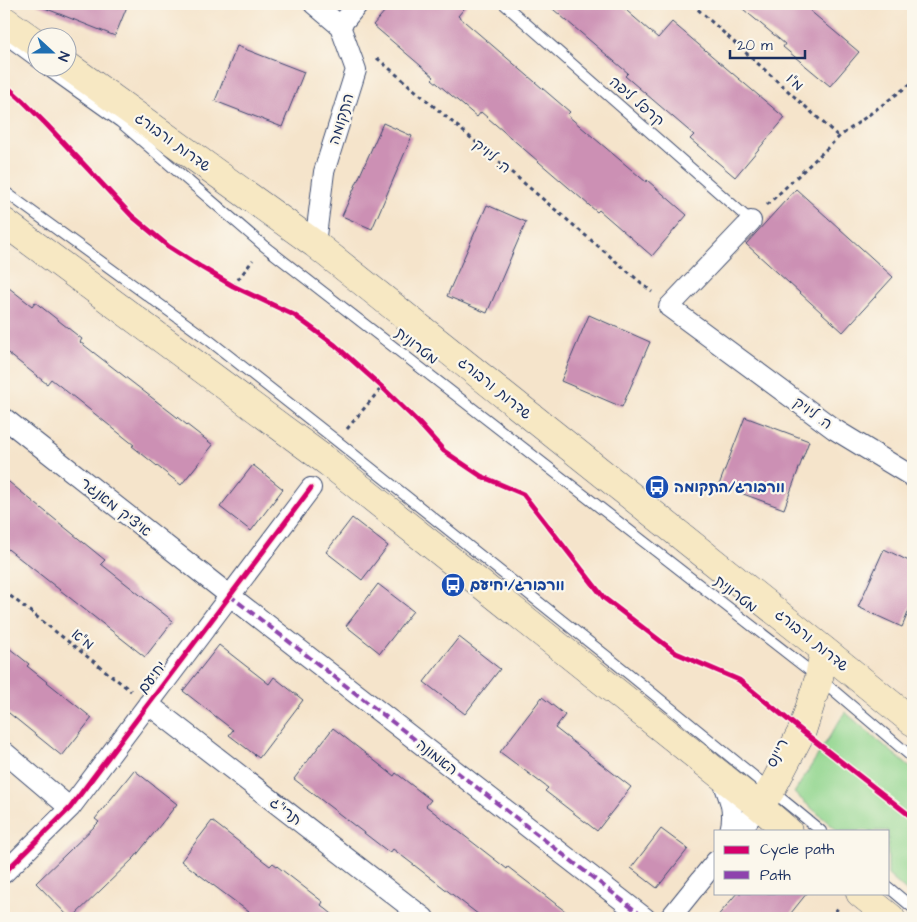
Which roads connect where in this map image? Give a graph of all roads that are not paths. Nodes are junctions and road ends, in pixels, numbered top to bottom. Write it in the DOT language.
graph roads {
  1 [pos="314,4"];
  2 [pos="358,4"];
  3 [pos="504,4"];
  4 [pos="4,20"];
  5 [pos="340,26"];
  6 [pos="28,37"];
  7 [pos="4,38"];
  8 [pos="28,56"];
  9 [pos="78,73"];
  10 [pos="58,78"];
  11 [pos="4,191"];
  12 [pos="751,221"];
  13 [pos="4,222"];
  14 [pos="314,244"];
  15 [pos="4,418"];
  16 [pos="913,477"];
  17 [pos="311,488"];
  18 [pos="229,595"];
  19 [pos="824,650"];
  20 [pos="819,678"];
  21 [pos="148,704"];
  22 [pos="913,722"];
  23 [pos="4,752"];
  24 [pos="913,758"];
  25 [pos="720,775"];
  26 [pos="765,798"];
  27 [pos="70,808"];
  28 [pos="730,830"];
  29 [pos="741,830"];
  30 [pos="787,830"];
  31 [pos="819,830"];
  32 [pos="714,863"];
  33 [pos="4,873"];
  34 [pos="890,889"];
  35 [pos="861,894"];
  36 [pos="913,908"];
  37 [pos="424,918"];
  38 [pos="645,918"];
  39 [pos="670,918"];
  40 [pos="891,918"];
  1 -- 5 [label="street"];
  2 -- 5 [label="street"];
  3 -- 12 [label="lane, קרפל ליפה"];
  4 -- 6 [label="main road"];
  5 -- 14 [label="street, התקומה"];
  7 -- 8 [label="lane"];
  9 -- 14 [label="main road, שדרות ורבורג"];
  10 -- 20 [label="lane, מטרונית"];
  11 -- 26 [label="lane"];
  12 -- 16 [label="street, ה. ליויק"];
  13 -- 25 [label="main road"];
  14 -- 19 [label="main road, שדרות ורבורג"];
  15 -- 18 [label="street, איציק מאנגר"];
  17 -- 18 [label="street, יחיעם"];
  18 -- 21 [label="street, יחיעם"];
  18 -- 38 [label="street, האמונה"];
  19 -- 20 [label="main road, ריינס"];
  19 -- 22 [label="main road, שדרות ורבורג"];
  20 -- 24 [label="lane, מטרונית"];
  20 -- 26 [label="main road, ריינס"];
  21 -- 27 [label="street, יחיעם"];
  21 -- 37 [label="street, תרי\"ג"];
  23 -- 27 [label="street"];
  25 -- 26 [label="main road"];
  25 -- 28 [label="street"];
  26 -- 29 [label="street, ריינס"];
  26 -- 30 [label="main road"];
  26 -- 31 [label="lane"];
  27 -- 33 [label="street, יחיעם"];
  32 -- 39 [label="street"];
  34 -- 36 [label="lane"];
  35 -- 40 [label="main road"];
}
